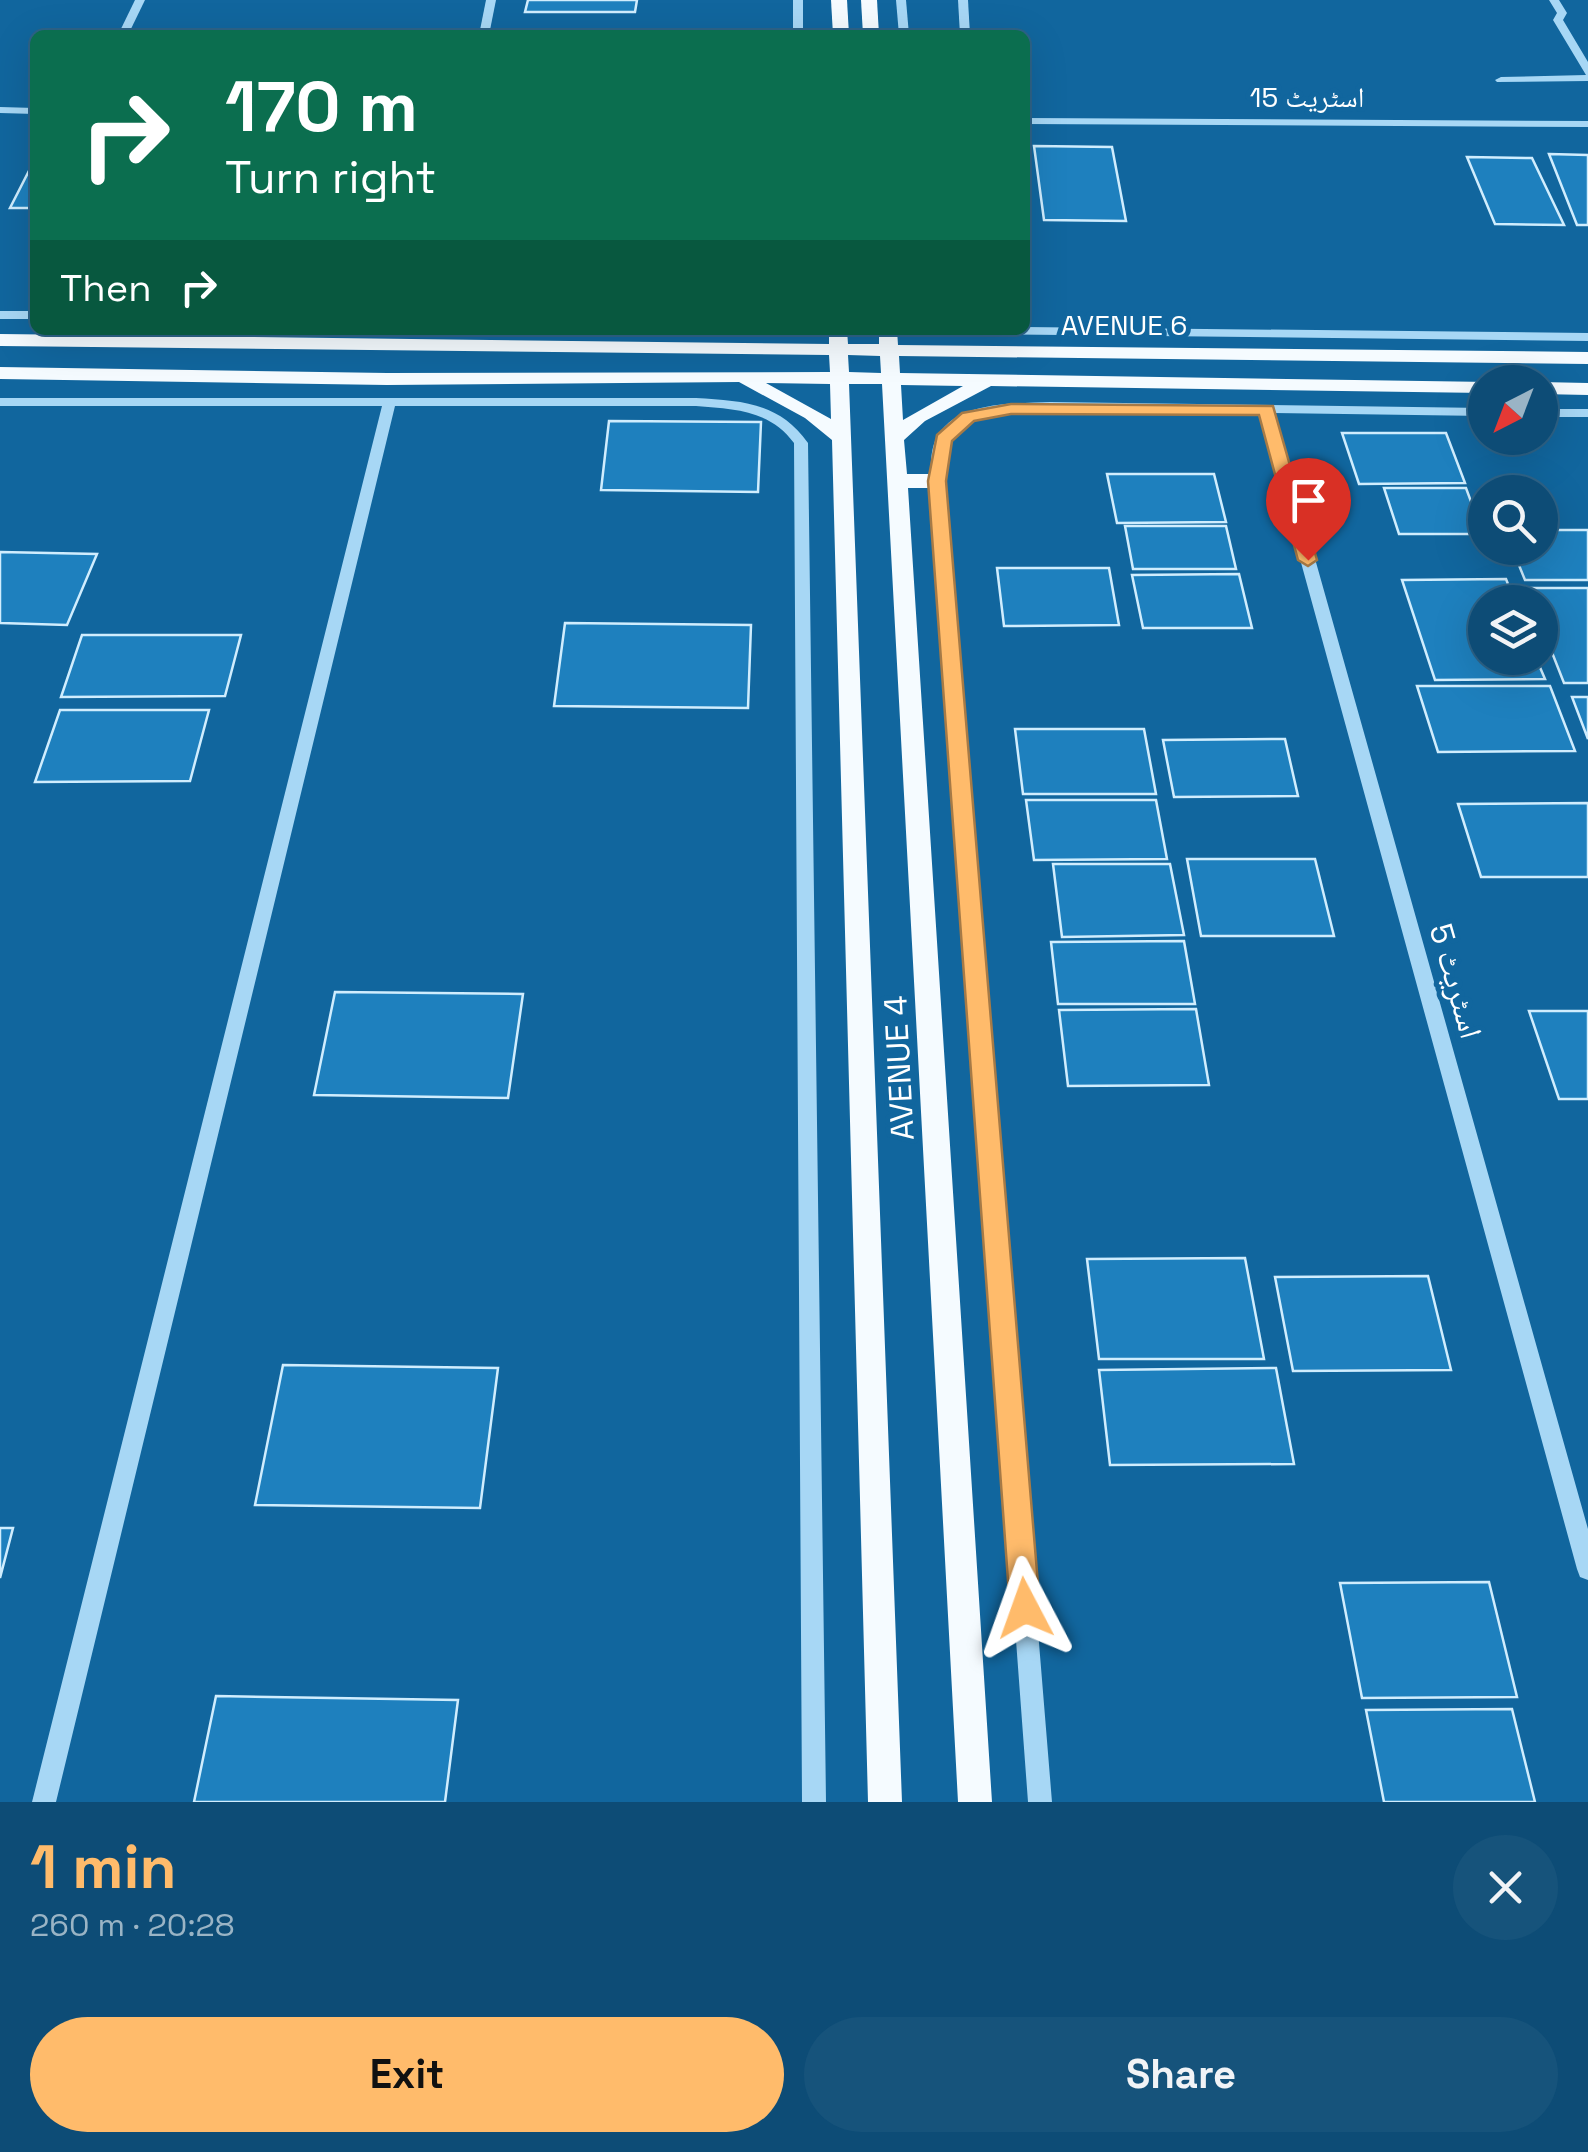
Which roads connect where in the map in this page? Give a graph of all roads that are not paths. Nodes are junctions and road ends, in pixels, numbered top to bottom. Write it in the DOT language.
graph roads {
  1 [pos="140,0"];
  2 [pos="491,0"];
  3 [pos="798,0"];
  4 [pos="839,0"];
  5 [pos="869,0"];
  6 [pos="901,0"];
  7 [pos="963,0"];
  8 [pos="1554,0"];
  9 [pos="125,30"];
  10 [pos="485,30"];
  11 [pos="798,30"];
  12 [pos="842,30"];
  13 [pos="871,30"];
  14 [pos="904,30"];
  15 [pos="965,30"];
  16 [pos="1588,75"];
  17 [pos="1501,80"];
  18 [pos="0,110"];
  19 [pos="30,111"];
  20 [pos="1030,121"];
  21 [pos="1588,124"];
  22 [pos="0,315"];
  23 [pos="30,315"];
  24 [pos="777,335"];
  25 [pos="838,335"];
  26 [pos="888,335"];
  27 [pos="942,335"];
  28 [pos="1005,335"];
  29 [pos="1588,337"];
  30 [pos="0,340"];
  31 [pos="676,340"];
  32 [pos="1039,342"];
  33 [pos="746,351"];
  34 [pos="994,352"];
  35 [pos="1588,358"];
  36 [pos="839,365"];
  37 [pos="890,365"];
  38 [pos="0,373"];
  39 [pos="699,376"];
  40 [pos="738,377"];
  41 [pos="987,380"];
  42 [pos="1048,382"];
  43 [pos="1468,388"];
  44 [pos="1558,388"];
  45 [pos="1588,389"];
  46 [pos="0,402"];
  47 [pos="696,402"];
  48 [pos="389,404"];
  49 [pos="1050,406"];
  50 [pos="1266,410"];
  51 [pos="1468,412"];
  52 [pos="1558,413"];
  53 [pos="1588,414"];
  54 [pos="842,438"];
  55 [pos="893,440"];
  56 [pos="895,481"];
  57 [pos="937,481"];
  58 [pos="1588,1569"];
  59 [pos="44,1802"];
  60 [pos="814,1802"];
  61 [pos="886,1802"];
  62 [pos="975,1802"];
  63 [pos="1040,1802"];
  1 -- 9 [label="street"];
  2 -- 10 [label="street"];
  3 -- 11 [label="street"];
  4 -- 12 [label="main road"];
  5 -- 13 [label="main road"];
  6 -- 14 [label="street"];
  7 -- 15 [label="street"];
  8 -- 16 [label="street"];
  16 -- 17 [label="street"];
  18 -- 19 [label="street"];
  20 -- 21 [label="street, اسٹریٹ 15"];
  22 -- 23 [label="street"];
  24 -- 33 [label="main road"];
  25 -- 36 [label="main road, AVENUE 4"];
  26 -- 37 [label="main road, AVENUE 4"];
  27 -- 34 [label="main road"];
  28 -- 32 [label="street"];
  29 -- 32 [label="street"];
  30 -- 31 [label="main road, AVENUE 6"];
  31 -- 33 [label="main road, AVENUE 6"];
  32 -- 34 [label="main road, AVENUE 6"];
  32 -- 35 [label="main road, AVENUE 6"];
  33 -- 36 [label="main road, AVENUE 6"];
  34 -- 37 [label="main road, AVENUE 6"];
  36 -- 37 [label="main road, AVENUE 6"];
  36 -- 40 [label="main road, AVENUE 6"];
  36 -- 54 [label="main road, AVENUE 4"];
  37 -- 41 [label="main road, AVENUE 6"];
  37 -- 55 [label="main road, AVENUE 4"];
  38 -- 39 [label="main road, AVENUE 6"];
  39 -- 40 [label="main road, AVENUE 6"];
  39 -- 47 [label="main road"];
  40 -- 54 [label="main road"];
  41 -- 42 [label="main road, AVENUE 6"];
  41 -- 55 [label="main road"];
  42 -- 43 [label="main road, AVENUE 6"];
  42 -- 49 [label="main road"];
  44 -- 45 [label="main road"];
  46 -- 48 [label="street"];
  47 -- 48 [label="street"];
  47 -- 60 [label="street"];
  48 -- 59 [label="street"];
  49 -- 50 [label="street"];
  49 -- 57 [label="street"];
  50 -- 51 [label="street"];
  50 -- 58 [label="street, اسٹریٹ 5"];
  52 -- 53 [label="street"];
  54 -- 61 [label="main road, AVENUE 4"];
  55 -- 56 [label="main road, AVENUE 4"];
  56 -- 57 [label="main road"];
  56 -- 62 [label="main road, AVENUE 4"];
  57 -- 63 [label="street"];
}
